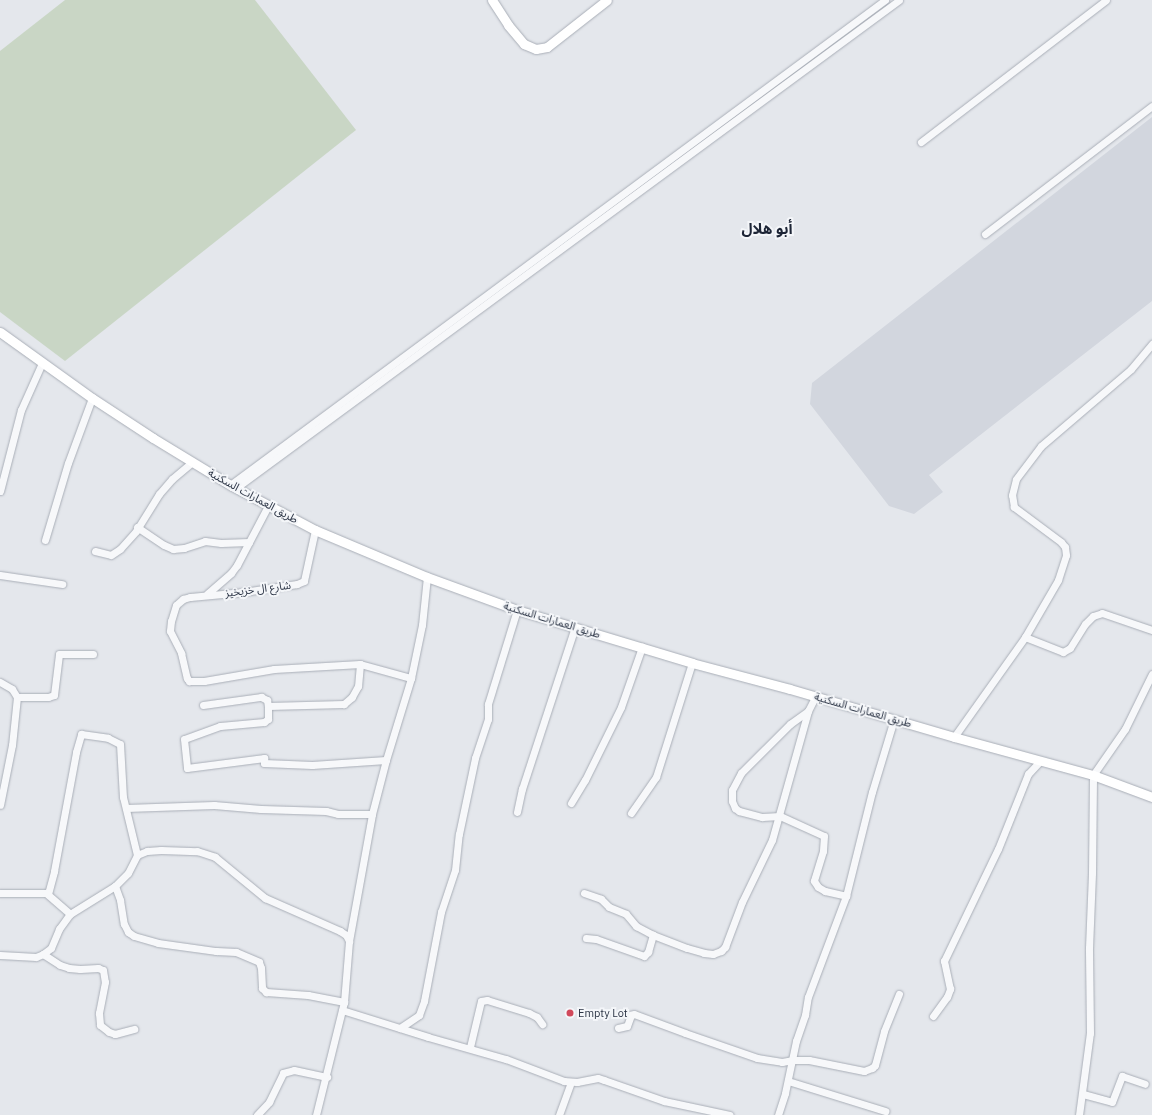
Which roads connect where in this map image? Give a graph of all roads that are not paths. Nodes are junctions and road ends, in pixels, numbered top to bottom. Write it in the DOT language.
graph roads {
  1 [pos="492,0"];
  2 [pos="607,0"];
  3 [pos="885,0"];
  4 [pos="899,0"];
  5 [pos="1106,0"];
  6 [pos="1152,106"];
  7 [pos="921,142"];
  8 [pos="985,234"];
  9 [pos="0,332"];
  10 [pos="1152,344"];
  11 [pos="42,363"];
  12 [pos="92,398"];
  13 [pos="192,462"];
  14 [pos="233,487"];
  15 [pos="0,491"];
  16 [pos="268,506"];
  17 [pos="137,528"];
  18 [pos="315,530"];
  19 [pos="46,540"];
  20 [pos="249,542"];
  21 [pos="95,551"];
  22 [pos="0,575"];
  23 [pos="427,577"];
  24 [pos="62,584"];
  25 [pos="207,594"];
  26 [pos="516,610"];
  27 [pos="575,627"];
  28 [pos="1152,630"];
  29 [pos="1025,637"];
  30 [pos="642,647"];
  31 [pos="93,654"];
  32 [pos="692,663"];
  33 [pos="360,664"];
  34 [pos="1152,674"];
  35 [pos="411,678"];
  36 [pos="0,682"];
  37 [pos="17,697"];
  38 [pos="815,697"];
  39 [pos="204,705"];
  40 [pos="268,706"];
  41 [pos="808,711"];
  42 [pos="894,719"];
  43 [pos="954,737"];
  44 [pos="386,760"];
  45 [pos="1040,761"];
  46 [pos="1093,775"];
  47 [pos="3,779"];
  48 [pos="1152,797"];
  49 [pos="571,804"];
  50 [pos="0,805"];
  51 [pos="126,808"];
  52 [pos="517,812"];
  53 [pos="631,813"];
  54 [pos="372,814"];
  55 [pos="780,816"];
  56 [pos="137,855"];
  57 [pos="114,886"];
  58 [pos="0,893"];
  59 [pos="584,893"];
  60 [pos="48,894"];
  61 [pos="846,896"];
  62 [pos="70,914"];
  63 [pos="654,935"];
  64 [pos="586,938"];
  65 [pos="349,941"];
  66 [pos="43,954"];
  67 [pos="0,955"];
  68 [pos="899,994"];
  69 [pos="344,1002"];
  70 [pos="342,1010"];
  71 [pos="933,1016"];
  72 [pos="542,1024"];
  73 [pos="400,1028"];
  74 [pos="618,1028"];
  75 [pos="134,1029"];
  76 [pos="470,1047"];
  77 [pos="792,1060"];
  78 [pos="326,1077"];
  79 [pos="788,1081"];
  80 [pos="571,1082"];
  81 [pos="1144,1084"];
  82 [pos="1082,1094"];
  83 [pos="885,1111"];
  84 [pos="318,1114"];
  85 [pos="257,1115"];
  86 [pos="559,1115"];
  87 [pos="730,1115"];
  88 [pos="778,1115"];
  89 [pos="1079,1115"];
  1 -- 2 [label="main road"];
  3 -- 14 [label="street"];
  4 -- 14 [label="street"];
  5 -- 7 [label="street"];
  6 -- 8 [label="street"];
  9 -- 11 [label="main road, طريق العمارات السكنية"];
  10 -- 29 [label="street"];
  11 -- 12 [label="main road, طريق العمارات السكنية"];
  11 -- 15 [label="street"];
  12 -- 13 [label="main road, طريق العمارات السكنية"];
  12 -- 19 [label="street"];
  13 -- 14 [label="main road, طريق العمارات السكنية"];
  13 -- 17 [label="street"];
  14 -- 16 [label="main road, طريق العمارات السكنية"];
  16 -- 18 [label="main road, طريق العمارات السكنية"];
  16 -- 20 [label="street"];
  17 -- 20 [label="street"];
  17 -- 21 [label="street"];
  18 -- 23 [label="main road, طريق العمارات السكنية"];
  18 -- 25 [label="street, شارع ال خزيخيز"];
  20 -- 25 [label="street"];
  22 -- 24 [label="street"];
  23 -- 26 [label="main road, طريق العمارات السكنية"];
  23 -- 35 [label="street"];
  25 -- 33 [label="street"];
  26 -- 27 [label="main road, طريق العمارات السكنية"];
  26 -- 73 [label="street"];
  27 -- 30 [label="main road, طريق العمارات السكنية"];
  27 -- 52 [label="street"];
  28 -- 29 [label="street"];
  29 -- 43 [label="street"];
  30 -- 32 [label="main road, طريق العمارات السكنية"];
  30 -- 49 [label="street"];
  31 -- 37 [label="street"];
  32 -- 38 [label="main road, طريق العمارات السكنية"];
  32 -- 53 [label="street"];
  33 -- 35 [label="street"];
  33 -- 40 [label="street"];
  34 -- 46 [label="street"];
  35 -- 44 [label="street"];
  36 -- 37 [label="street"];
  37 -- 47 [label="street"];
  38 -- 41 [label="street"];
  38 -- 42 [label="main road, طريق العمارات السكنية"];
  39 -- 40 [label="street"];
  40 -- 44 [label="street"];
  41 -- 55 [label="street"];
  41 -- 55 [label="street"];
  42 -- 43 [label="main road, طريق العمارات السكنية"];
  42 -- 61 [label="street"];
  43 -- 45 [label="main road, طريق العمارات السكنية"];
  44 -- 54 [label="street"];
  45 -- 46 [label="main road, طريق العمارات السكنية"];
  45 -- 71 [label="street"];
  46 -- 48 [label="main road, طريق العمارات السكنية"];
  46 -- 82 [label="street"];
  47 -- 50 [label="street"];
  51 -- 54 [label="street"];
  51 -- 56 [label="street"];
  51 -- 60 [label="street"];
  54 -- 65 [label="street"];
  55 -- 61 [label="street"];
  55 -- 63 [label="street"];
  56 -- 57 [label="street"];
  56 -- 65 [label="street"];
  57 -- 62 [label="street"];
  57 -- 69 [label="street"];
  58 -- 60 [label="street"];
  59 -- 63 [label="street"];
  60 -- 62 [label="street"];
  61 -- 77 [label="street"];
  62 -- 66 [label="street"];
  63 -- 64 [label="street"];
  65 -- 69 [label="street"];
  66 -- 67 [label="street"];
  66 -- 75 [label="street"];
  68 -- 77 [label="street"];
  69 -- 70 [label="street"];
  70 -- 73 [label="street"];
  70 -- 78 [label="street"];
  72 -- 76 [label="street"];
  73 -- 76 [label="street"];
  74 -- 77 [label="street"];
  76 -- 80 [label="street"];
  77 -- 79 [label="street"];
  78 -- 84 [label="street"];
  78 -- 85 [label="street"];
  79 -- 83 [label="street"];
  79 -- 88 [label="street"];
  80 -- 86 [label="street"];
  80 -- 87 [label="street"];
  81 -- 82 [label="street"];
  82 -- 89 [label="street"];
}
